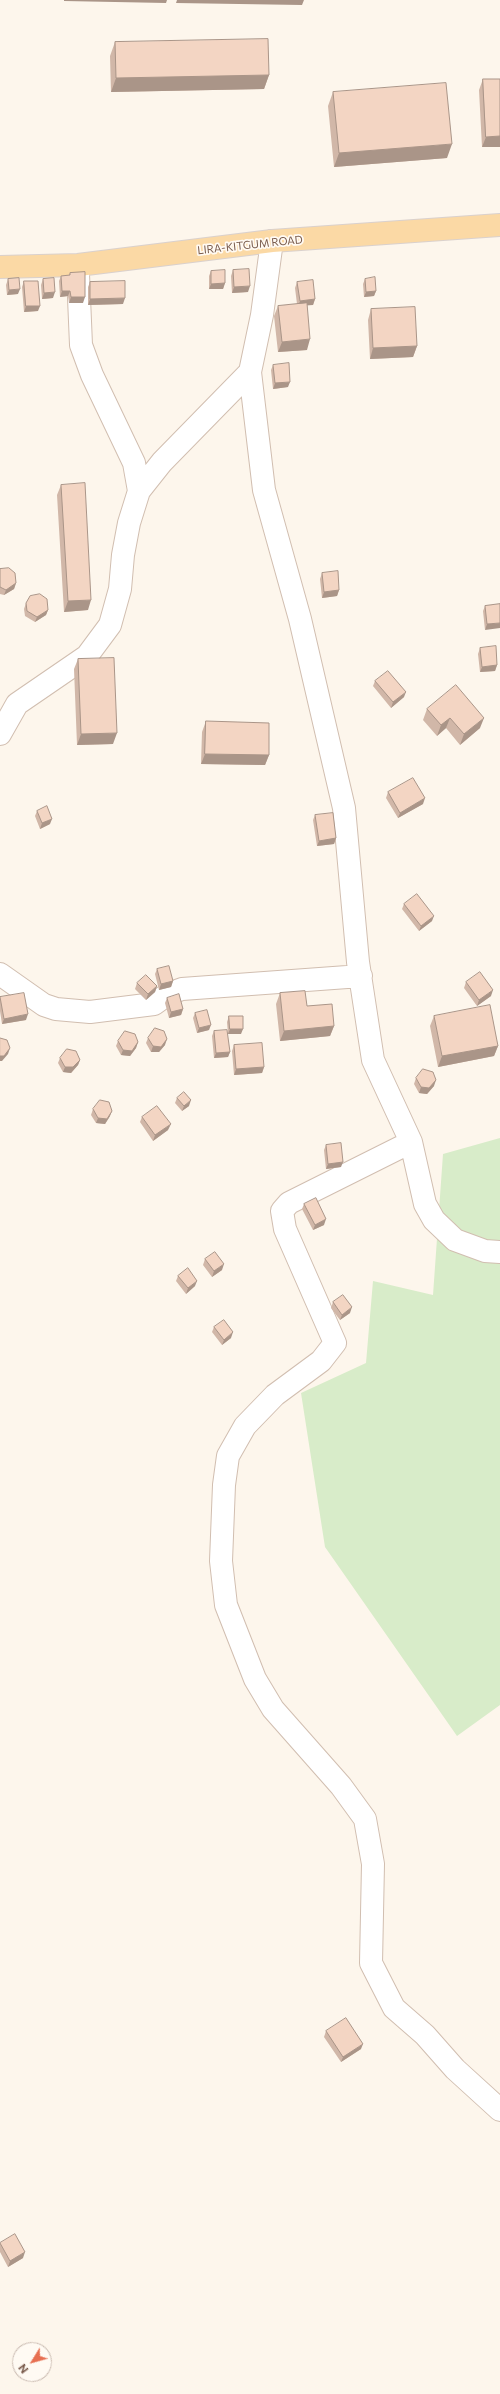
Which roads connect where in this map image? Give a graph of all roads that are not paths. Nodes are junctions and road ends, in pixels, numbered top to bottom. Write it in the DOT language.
graph roads {
  1 [pos="500,225"];
  2 [pos="272,241"];
  3 [pos="78,265"];
  4 [pos="0,267"];
  5 [pos="250,372"];
  6 [pos="139,491"];
  7 [pos="8,705"];
  8 [pos="0,734"];
  9 [pos="0,974"];
  10 [pos="361,976"];
  11 [pos="411,1142"];
  12 [pos="500,1252"];
  13 [pos="500,2110"];
  1 -- 2 [label="main road, LIRA-KITGUM ROAD"];
  2 -- 3 [label="main road, LIRA-KITGUM ROAD"];
  2 -- 5 [label="street"];
  3 -- 4 [label="main road, LIRA-KITGUM ROAD"];
  3 -- 6 [label="street"];
  5 -- 6 [label="street"];
  5 -- 10 [label="street"];
  6 -- 7 [label="street"];
  7 -- 8 [label="street"];
  9 -- 10 [label="street"];
  10 -- 11 [label="street"];
  11 -- 12 [label="street"];
  11 -- 13 [label="street"];
}
